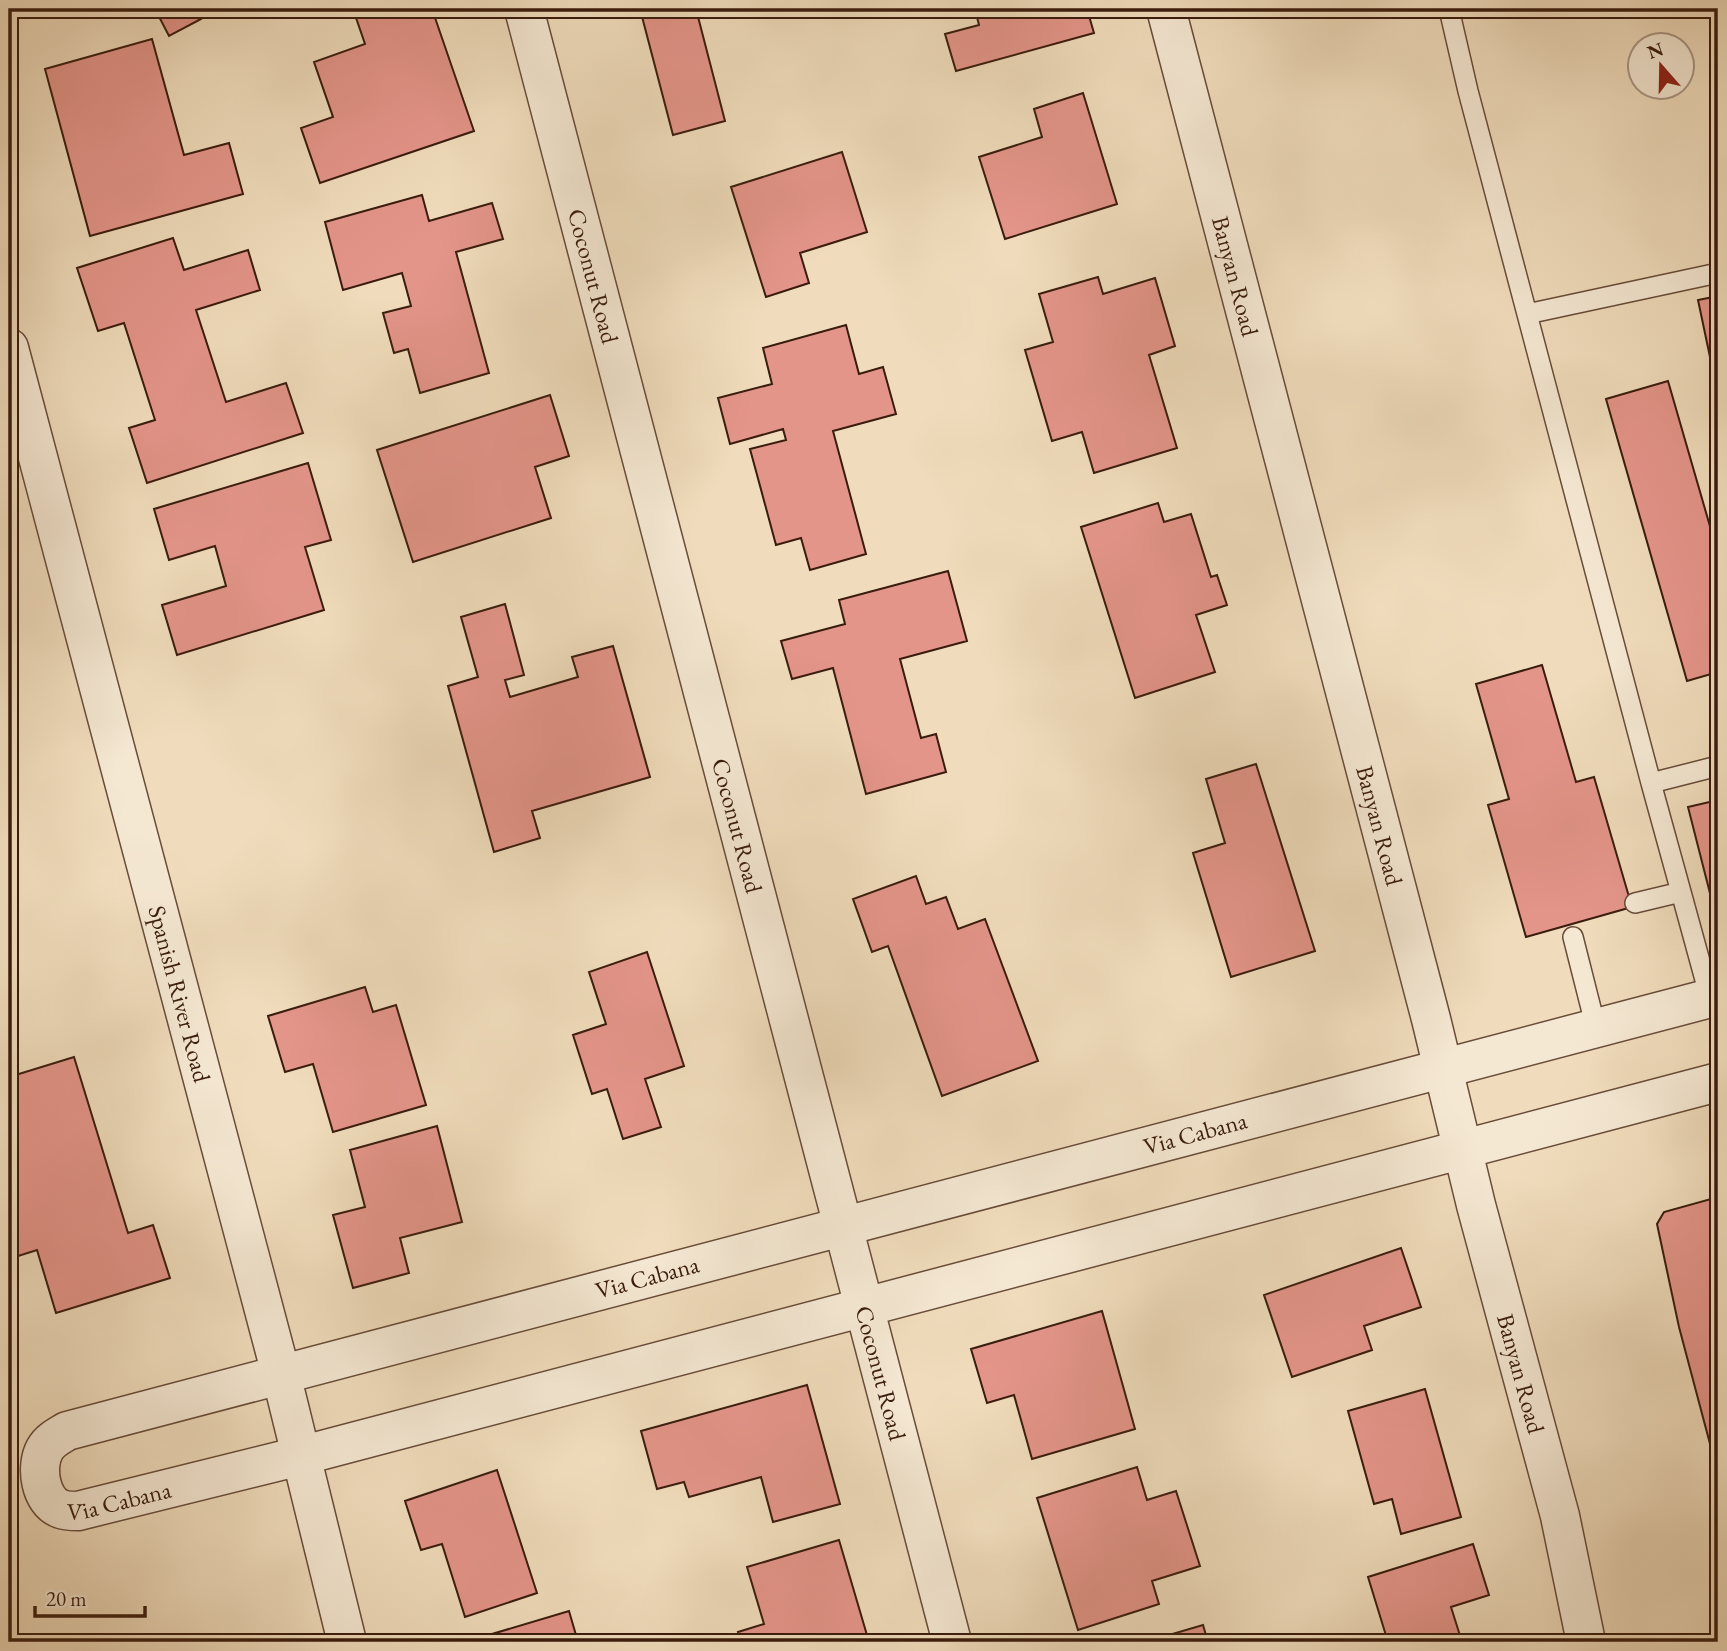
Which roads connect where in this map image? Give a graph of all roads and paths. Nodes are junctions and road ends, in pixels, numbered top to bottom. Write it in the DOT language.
graph roads {
  1 [pos="524,9"];
  2 [pos="1166,9"];
  3 [pos="1449,9"];
  4 [pos="1718,273"];
  5 [pos="1527,314"];
  6 [pos="9,348"];
  7 [pos="1718,766"];
  8 [pos="1651,783"];
  9 [pos="1681,892"];
  10 [pos="1635,903"];
  11 [pos="1573,937"];
  12 [pos="1714,997"];
  13 [pos="1596,1028"];
  14 [pos="1443,1068"];
  15 [pos="1718,1082"];
  16 [pos="1464,1150"];
  17 [pos="843,1226"];
  18 [pos="864,1307"];
  19 [pos="281,1374"];
  20 [pos="300,1456"];
  21 [pos="347,1642"];
  22 [pos="952,1642"];
  23 [pos="1586,1642"];
  1 -- 17 [label="street, Coconut Road"];
  2 -- 14 [label="street, Banyan Road"];
  3 -- 5 [label="lane"];
  4 -- 5 [label="lane"];
  5 -- 8 [label="lane"];
  6 -- 19 [label="street, Spanish River Road"];
  7 -- 8 [label="lane"];
  8 -- 9 [label="lane"];
  9 -- 10 [label="lane"];
  9 -- 12 [label="lane"];
  11 -- 13 [label="lane"];
  12 -- 13 [label="street, Via Cabana"];
  13 -- 14 [label="street, Via Cabana"];
  14 -- 16 [label="street, Banyan Road"];
  14 -- 17 [label="street, Via Cabana"];
  15 -- 16 [label="street, Via Cabana"];
  16 -- 18 [label="street, Via Cabana"];
  16 -- 23 [label="street, Banyan Road"];
  17 -- 18 [label="street, Coconut Road"];
  17 -- 19 [label="street, Via Cabana"];
  18 -- 20 [label="street, Via Cabana"];
  18 -- 22 [label="street, Coconut Road"];
  19 -- 20 [label="street, Spanish River Road"];
  19 -- 20 [label="street, Via Cabana"];
  20 -- 21 [label="street, Spanish River Road"];
}
